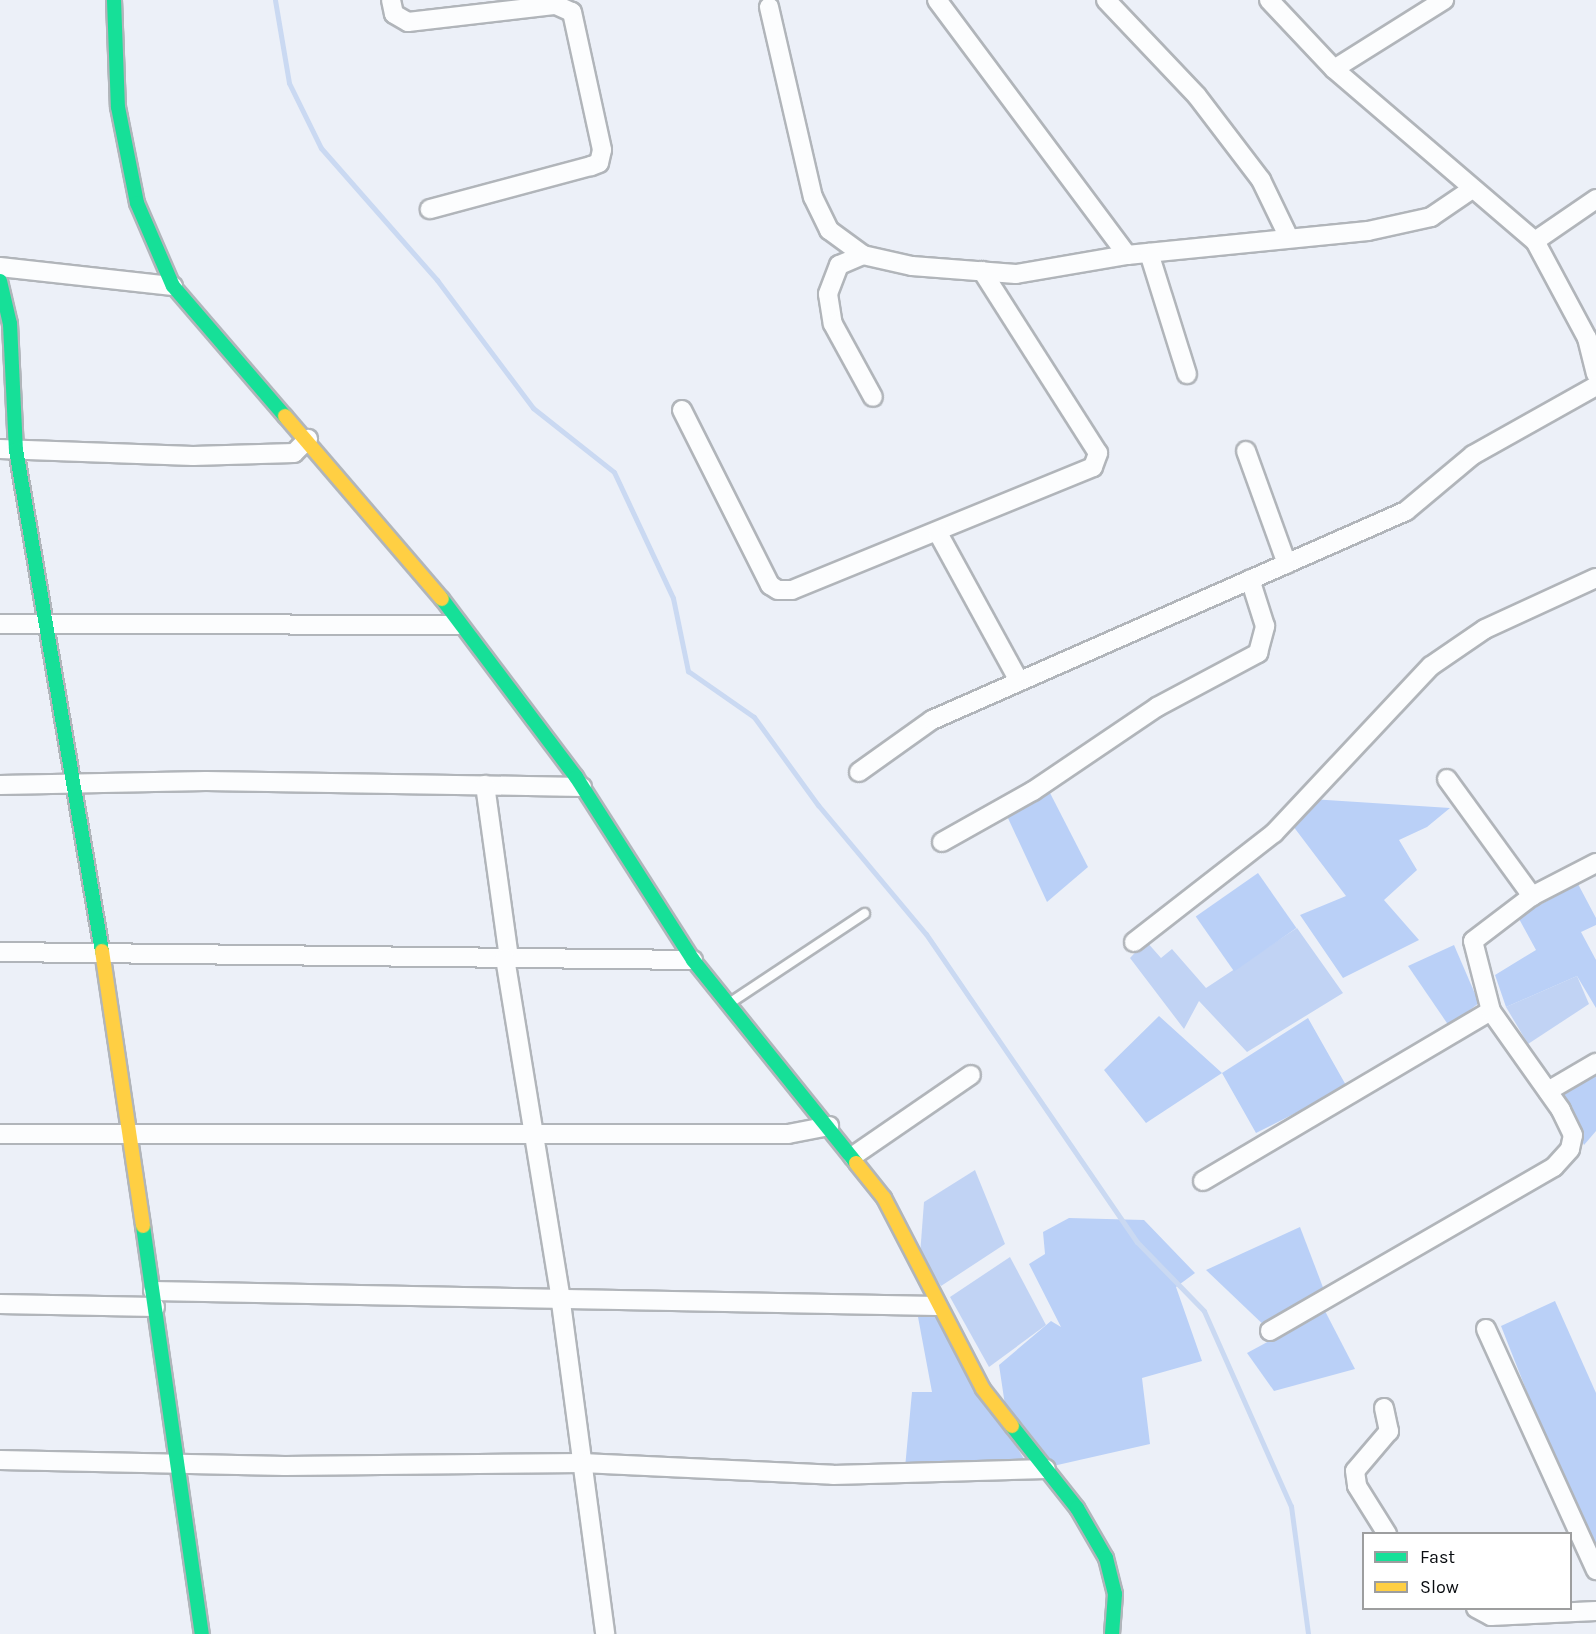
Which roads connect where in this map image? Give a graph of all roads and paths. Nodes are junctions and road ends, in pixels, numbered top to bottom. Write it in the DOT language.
graph roads {
  1 [pos="114,0"];
  2 [pos="391,0"];
  3 [pos="937,0"];
  4 [pos="1106,0"];
  5 [pos="1269,0"];
  6 [pos="1444,0"];
  7 [pos="769,8"];
  8 [pos="1334,69"];
  9 [pos="1472,189"];
  10 [pos="1594,198"];
  11 [pos="430,209"];
  12 [pos="1289,238"];
  13 [pos="1535,241"];
  14 [pos="1149,253"];
  15 [pos="863,255"];
  16 [pos="1127,255"];
  17 [pos="0,267"];
  18 [pos="982,271"];
  19 [pos="0,281"];
  20 [pos="173,286"];
  21 [pos="1187,374"];
  22 [pos="1596,374"];
  23 [pos="1596,387"];
  24 [pos="873,397"];
  25 [pos="682,410"];
  26 [pos="308,439"];
  27 [pos="8,449"];
  28 [pos="1246,452"];
  29 [pos="938,533"];
  30 [pos="1287,564"];
  31 [pos="1596,578"];
  32 [pos="1250,579"];
  33 [pos="0,624"];
  34 [pos="47,624"];
  35 [pos="458,625"];
  36 [pos="1019,681"];
  37 [pos="859,772"];
  38 [pos="1447,779"];
  39 [pos="75,783"];
  40 [pos="0,785"];
  41 [pos="485,786"];
  42 [pos="582,787"];
  43 [pos="942,842"];
  44 [pos="1596,863"];
  45 [pos="1532,896"];
  46 [pos="864,913"];
  47 [pos="1134,942"];
  48 [pos="0,952"];
  49 [pos="103,954"];
  50 [pos="507,958"];
  51 [pos="693,960"];
  52 [pos="728,1003"];
  53 [pos="1491,1011"];
  54 [pos="1596,1063"];
  55 [pos="971,1075"];
  56 [pos="1548,1091"];
  57 [pos="829,1126"];
  58 [pos="130,1132"];
  59 [pos="534,1132"];
  60 [pos="0,1134"];
  61 [pos="853,1156"];
  62 [pos="1203,1181"];
  63 [pos="560,1295"];
  64 [pos="154,1299"];
  65 [pos="0,1304"];
  66 [pos="938,1306"];
  67 [pos="1486,1329"];
  68 [pos="1270,1331"];
  69 [pos="1383,1408"];
  70 [pos="0,1460"];
  71 [pos="177,1461"];
  72 [pos="582,1463"];
  73 [pos="1046,1469"];
  74 [pos="1387,1532"];
  75 [pos="1596,1570"];
  76 [pos="1480,1610"];
  77 [pos="1596,1611"];
  78 [pos="202,1634"];
  79 [pos="605,1634"];
  80 [pos="1112,1634"];
  1 -- 20 [label="street"];
  2 -- 11 [label="street"];
  3 -- 16 [label="street"];
  4 -- 12 [label="street"];
  5 -- 8 [label="street"];
  6 -- 8 [label="street"];
  7 -- 15 [label="street"];
  8 -- 9 [label="street"];
  9 -- 12 [label="street"];
  9 -- 13 [label="street"];
  10 -- 13 [label="street"];
  12 -- 14 [label="street"];
  13 -- 22 [label="street"];
  14 -- 16 [label="street"];
  14 -- 21 [label="street"];
  15 -- 18 [label="street"];
  15 -- 24 [label="street"];
  16 -- 18 [label="street"];
  17 -- 20 [label="street"];
  18 -- 29 [label="street"];
  19 -- 27 [label="street"];
  20 -- 26 [label="street"];
  23 -- 30 [label="street"];
  25 -- 29 [label="street"];
  26 -- 27 [label="street"];
  26 -- 35 [label="street"];
  27 -- 34 [label="street"];
  28 -- 30 [label="street"];
  29 -- 36 [label="street"];
  30 -- 32 [label="street"];
  31 -- 47 [label="street"];
  32 -- 36 [label="street"];
  32 -- 43 [label="street"];
  33 -- 34 [label="street"];
  34 -- 35 [label="street"];
  34 -- 39 [label="street"];
  35 -- 42 [label="street"];
  36 -- 37 [label="street"];
  38 -- 45 [label="street"];
  39 -- 40 [label="street"];
  39 -- 41 [label="street"];
  39 -- 49 [label="street"];
  41 -- 42 [label="street"];
  41 -- 50 [label="street"];
  42 -- 51 [label="street"];
  44 -- 45 [label="street"];
  45 -- 53 [label="street"];
  46 -- 52 [label="lane"];
  48 -- 49 [label="street"];
  49 -- 50 [label="street"];
  49 -- 58 [label="street"];
  50 -- 51 [label="street"];
  50 -- 59 [label="street"];
  51 -- 52 [label="street"];
  52 -- 57 [label="street"];
  53 -- 56 [label="street"];
  53 -- 62 [label="street"];
  54 -- 56 [label="street"];
  55 -- 61 [label="street"];
  56 -- 68 [label="street"];
  57 -- 59 [label="street"];
  57 -- 61 [label="street"];
  58 -- 59 [label="street"];
  58 -- 60 [label="street"];
  58 -- 64 [label="street"];
  59 -- 63 [label="street"];
  61 -- 66 [label="street"];
  63 -- 64 [label="street"];
  63 -- 66 [label="street"];
  63 -- 72 [label="street"];
  64 -- 65 [label="street"];
  64 -- 71 [label="street"];
  66 -- 73 [label="street"];
  67 -- 75 [label="street"];
  69 -- 74 [label="street"];
  70 -- 71 [label="street"];
  71 -- 72 [label="street"];
  71 -- 78 [label="street"];
  72 -- 73 [label="street"];
  72 -- 79 [label="street"];
  73 -- 80 [label="street"];
  76 -- 77 [label="street"];
}
